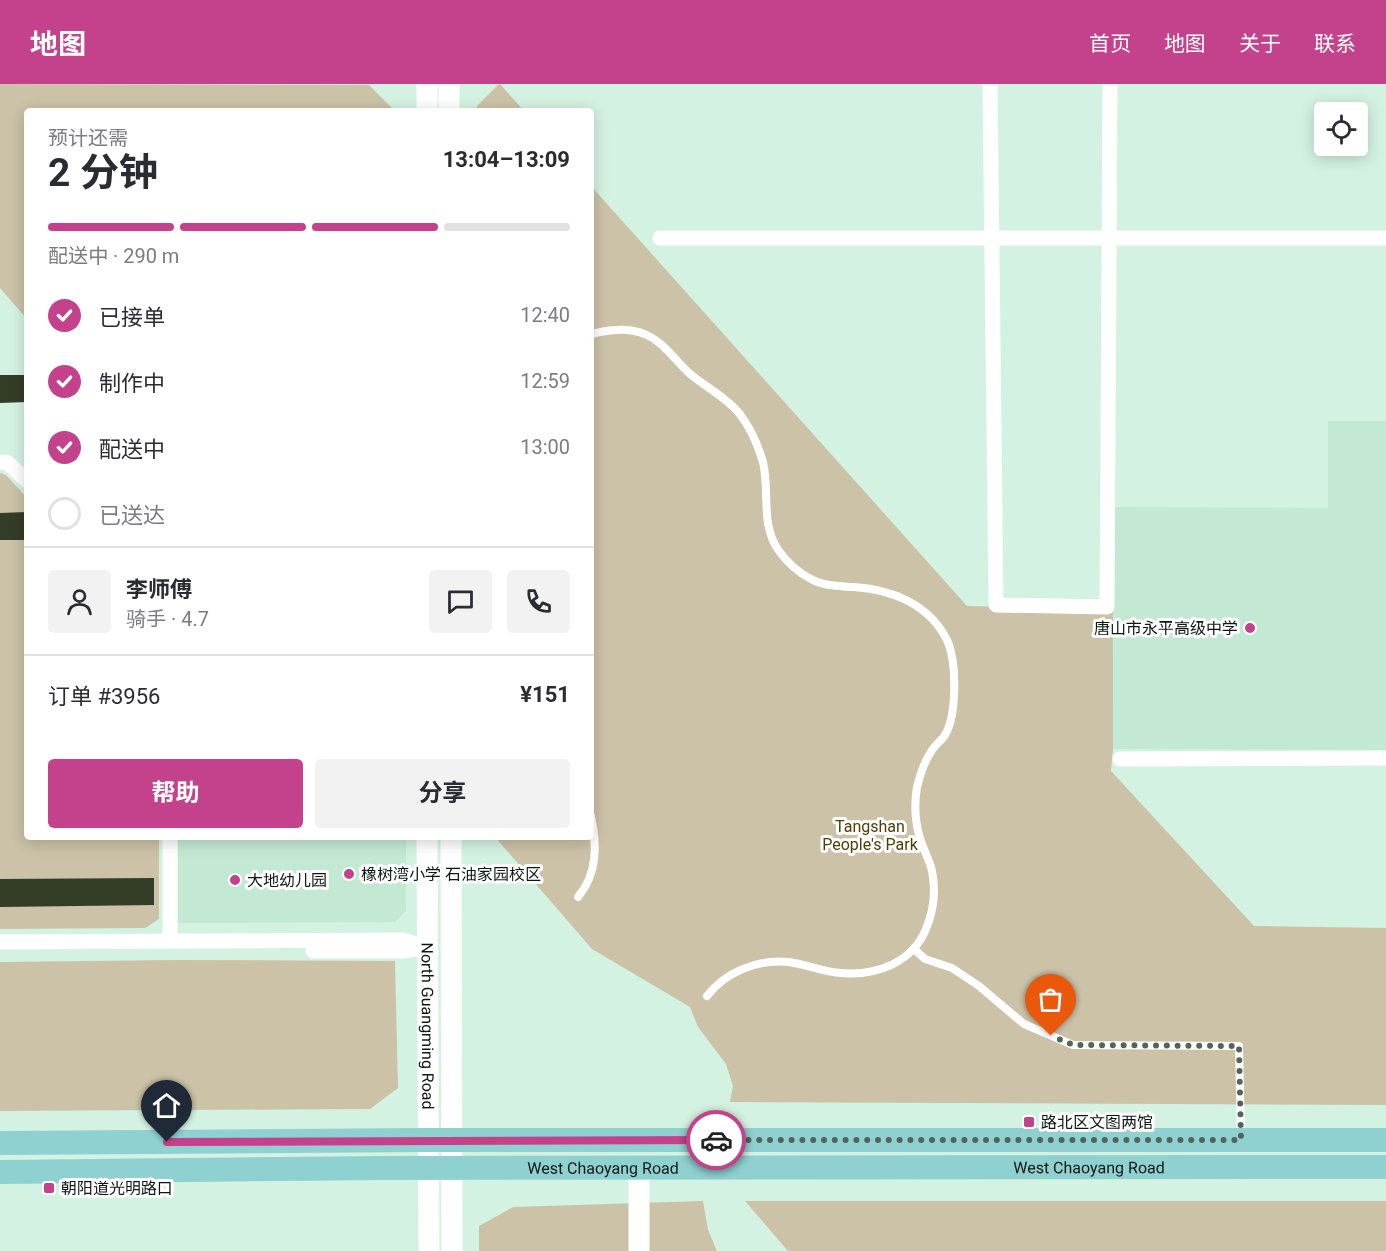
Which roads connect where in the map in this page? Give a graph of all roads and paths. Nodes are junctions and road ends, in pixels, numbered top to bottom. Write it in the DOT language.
graph roads {
  1 [pos="427,84"];
  2 [pos="449,84"];
  3 [pos="990,84"];
  4 [pos="1110,84"];
  5 [pos="427,108"];
  6 [pos="450,108"];
  7 [pos="660,238"];
  8 [pos="992,238"];
  9 [pos="1110,238"];
  10 [pos="1386,238"];
  11 [pos="594,331"];
  12 [pos="0,462"];
  13 [pos="24,478"];
  14 [pos="1386,758"];
  15 [pos="1120,759"];
  16 [pos="594,833"];
  17 [pos="170,840"];
  18 [pos="427,840"];
  19 [pos="451,840"];
  20 [pos="578,897"];
  21 [pos="170,941"];
  22 [pos="0,942"];
  23 [pos="427,948"];
  24 [pos="914,949"];
  25 [pos="0,951"];
  26 [pos="707,996"];
  27 [pos="440,1140"];
  28 [pos="1241,1140"];
  29 [pos="1386,1140"];
  30 [pos="0,1143"];
  31 [pos="639,1167"];
  32 [pos="1386,1167"];
  33 [pos="440,1169"];
  34 [pos="0,1172"];
  35 [pos="429,1251"];
  36 [pos="452,1251"];
  37 [pos="639,1251"];
  1 -- 5 [label="main road"];
  2 -- 6 [label="main road"];
  3 -- 8 [label="street"];
  4 -- 9 [label="street"];
  7 -- 8 [label="street"];
  8 -- 9 [label="street"];
  8 -- 9 [label="street"];
  9 -- 10 [label="street"];
  11 -- 24 [label="lane"];
  12 -- 13 [label="street"];
  14 -- 15 [label="street"];
  16 -- 20 [label="lane"];
  17 -- 21 [label="street"];
  18 -- 23 [label="main road, North Guangming Road"];
  19 -- 27 [label="main road, North Guangming Road"];
  21 -- 22 [label="street"];
  21 -- 23 [label="street"];
  23 -- 25 [label="street"];
  23 -- 27 [label="main road, North Guangming Road"];
  24 -- 26 [label="lane"];
  24 -- 28 [label="lane"];
  27 -- 28 [label="main road, West Chaoyang Road"];
  27 -- 30 [label="main road, West Chaoyang Road"];
  27 -- 33 [label="main road, North Guangming Road"];
  28 -- 29 [label="main road, West Chaoyang Road"];
  31 -- 32 [label="main road, West Chaoyang Road"];
  31 -- 33 [label="main road, West Chaoyang Road"];
  31 -- 37 [label="main road"];
  33 -- 34 [label="main road, West Chaoyang Road"];
  33 -- 35 [label="main road, North Guangming Road"];
  33 -- 36 [label="main road, North Guangming Road"];
}
